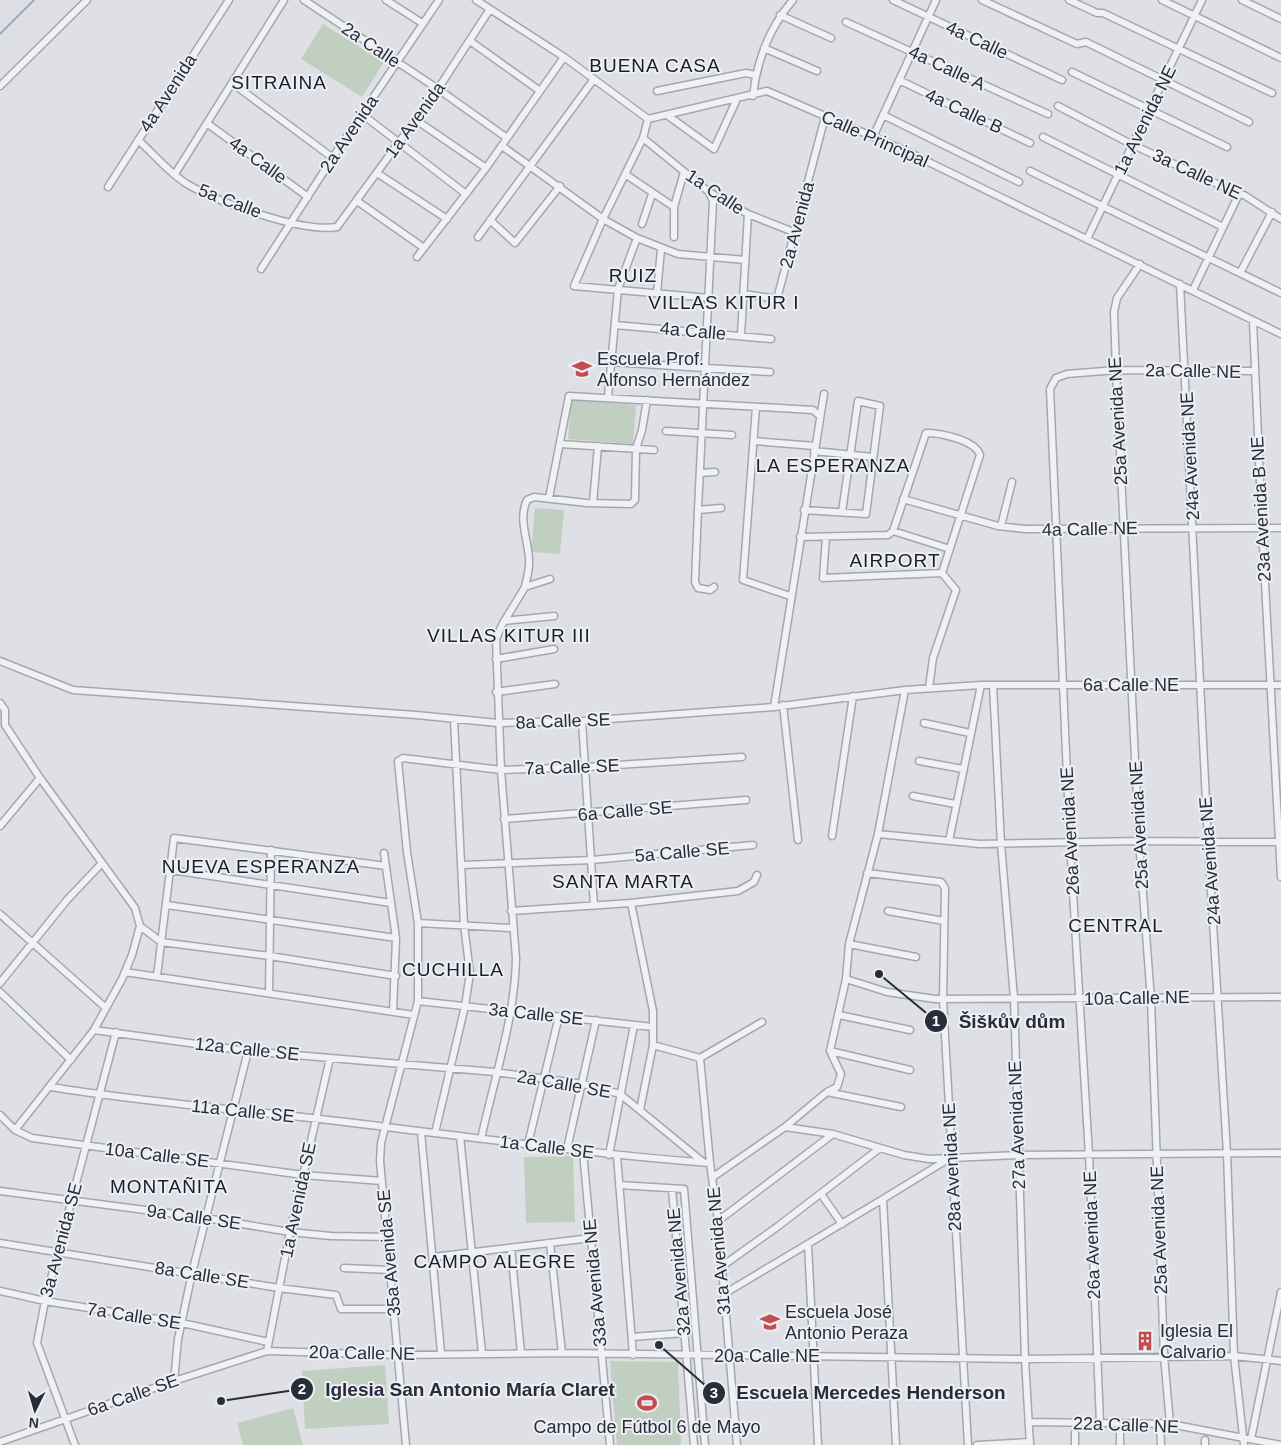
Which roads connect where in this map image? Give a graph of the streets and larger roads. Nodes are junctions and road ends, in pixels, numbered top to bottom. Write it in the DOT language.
graph roads {
  1 [pos="87,0"];
  2 [pos="229,0"];
  3 [pos="284,0"];
  4 [pos="304,0"];
  5 [pos="386,0"];
  6 [pos="439,0"];
  7 [pos="476,0"];
  8 [pos="793,0"];
  9 [pos="893,0"];
  10 [pos="936,0"];
  11 [pos="982,0"];
  12 [pos="1069,0"];
  13 [pos="1162,0"];
  14 [pos="1202,0"];
  15 [pos="1242,0"];
  16 [pos="490,10"];
  17 [pos="780,15"];
  18 [pos="928,16"];
  19 [pos="1194,16"];
  20 [pos="1281,19"];
  21 [pos="846,22"];
  22 [pos="422,23"];
  23 [pos="832,38"];
  24 [pos="470,41"];
  25 [pos="764,48"];
  26 [pos="1179,48"];
  27 [pos="912,52"];
  28 [pos="564,58"];
  29 [pos="1281,58"];
  30 [pos="397,62"];
  31 [pos="817,71"];
  32 [pos="1072,72"];
  33 [pos="755,75"];
  34 [pos="594,79"];
  35 [pos="899,80"];
  36 [pos="1062,80"];
  37 [pos="1164,80"];
  38 [pos="232,83"];
  39 [pos="0,86"];
  40 [pos="438,88"];
  41 [pos="540,91"];
  42 [pos="657,91"];
  43 [pos="1272,93"];
  44 [pos="753,96"];
  45 [pos="737,99"];
  46 [pos="1058,106"];
  47 [pos="1150,109"];
  48 [pos="1048,114"];
  49 [pos="362,115"];
  50 [pos="667,115"];
  51 [pos="883,115"];
  52 [pos="826,118"];
  53 [pos="648,119"];
  54 [pos="416,120"];
  55 [pos="1249,122"];
  56 [pos="208,124"];
  57 [pos="873,137"];
  58 [pos="1043,137"];
  59 [pos="507,138"];
  60 [pos="644,138"];
  61 [pos="138,140"];
  62 [pos="1030,142"];
  63 [pos="398,143"];
  64 [pos="1133,144"];
  65 [pos="502,146"];
  66 [pos="1227,147"];
  67 [pos="333,158"];
  68 [pos="531,167"];
  69 [pos="486,168"];
  70 [pos="684,172"];
  71 [pos="1030,172"];
  72 [pos="377,173"];
  73 [pos="176,174"];
  74 [pos="625,174"];
  75 [pos="1118,175"];
  76 [pos="1018,182"];
  77 [pos="560,186"];
  78 [pos="108,187"];
  79 [pos="466,194"];
  80 [pos="652,194"];
  81 [pos="1239,194"];
  82 [pos="308,197"];
  83 [pos="716,200"];
  84 [pos="357,201"];
  85 [pos="674,207"];
  86 [pos="1103,207"];
  87 [pos="1272,212"];
  88 [pos="748,214"];
  89 [pos="447,219"];
  90 [pos="603,219"];
  91 [pos="1281,219"];
  92 [pos="490,220"];
  93 [pos="291,223"];
  94 [pos="642,224"];
  95 [pos="1223,227"];
  96 [pos="337,228"];
  97 [pos="796,233"];
  98 [pos="478,237"];
  99 [pos="674,237"];
  100 [pos="637,238"];
  101 [pos="1088,239"];
  102 [pos="424,248"];
  103 [pos="661,249"];
  104 [pos="417,257"];
  105 [pos="710,258"];
  106 [pos="1208,258"];
  107 [pos="746,260"];
  108 [pos="1140,264"];
  109 [pos="261,269"];
  110 [pos="1240,273"];
  111 [pos="1180,284"];
  112 [pos="618,289"];
  113 [pos="1193,290"];
  114 [pos="657,293"];
  115 [pos="1281,293"];
  116 [pos="744,294"];
  117 [pos="709,298"];
  118 [pos="1253,321"];
  119 [pos="615,325"];
  120 [pos="707,332"];
  121 [pos="1281,334"];
  122 [pos="741,335"];
  123 [pos="770,338"];
  124 [pos="611,362"];
  125 [pos="705,368"];
  126 [pos="1116,370"];
  127 [pos="1185,370"];
  128 [pos="1254,371"];
  129 [pos="770,372"];
  130 [pos="1050,389"];
  131 [pos="824,394"];
  132 [pos="608,397"];
  133 [pos="647,400"];
  134 [pos="703,405"];
  135 [pos="756,407"];
  136 [pos="820,416"];
  137 [pos="666,431"];
  138 [pos="702,433"];
  139 [pos="732,435"];
  140 [pos="754,441"];
  141 [pos="560,444"];
  142 [pos="598,446"];
  143 [pos="814,448"];
  144 [pos="636,449"];
  145 [pos="654,450"];
  146 [pos="851,455"];
  147 [pos="872,457"];
  148 [pos="715,472"];
  149 [pos="700,473"];
  150 [pos="1012,482"];
  151 [pos="550,498"];
  152 [pos="903,499"];
  153 [pos="593,503"];
  154 [pos="722,508"];
  155 [pos="698,510"];
  156 [pos="804,510"];
  157 [pos="842,512"];
  158 [pos="960,516"];
  159 [pos="1001,526"];
  160 [pos="1123,528"];
  161 [pos="1193,528"];
  162 [pos="1262,528"];
  163 [pos="1281,528"];
  164 [pos="1055,530"];
  165 [pos="893,531"];
  166 [pos="800,537"];
  167 [pos="826,537"];
  168 [pos="950,549"];
  169 [pos="942,573"];
  170 [pos="550,579"];
  171 [pos="525,586"];
  172 [pos="714,588"];
  173 [pos="790,596"];
  174 [pos="554,616"];
  175 [pos="504,621"];
  176 [pos="554,649"];
  177 [pos="496,659"];
  178 [pos="0,661"];
  179 [pos="555,684"];
  180 [pos="1131,684"];
  181 [pos="1200,684"];
  182 [pos="981,685"];
  183 [pos="994,685"];
  184 [pos="1271,685"];
  185 [pos="1281,685"];
  186 [pos="1063,686"];
  187 [pos="929,688"];
  188 [pos="905,690"];
  189 [pos="496,692"];
  190 [pos="853,696"];
  191 [pos="0,703"];
  192 [pos="783,705"];
  193 [pos="774,707"];
  194 [pos="454,719"];
  195 [pos="582,722"];
  196 [pos="498,723"];
  197 [pos="924,723"];
  198 [pos="970,733"];
  199 [pos="742,757"];
  200 [pos="403,758"];
  201 [pos="919,760"];
  202 [pos="455,765"];
  203 [pos="586,767"];
  204 [pos="962,769"];
  205 [pos="501,770"];
  206 [pos="40,778"];
  207 [pos="913,796"];
  208 [pos="746,800"];
  209 [pos="955,804"];
  210 [pos="589,814"];
  211 [pos="504,820"];
  212 [pos="0,826"];
  213 [pos="878,834"];
  214 [pos="832,836"];
  215 [pos="798,840"];
  216 [pos="949,841"];
  217 [pos="1139,841"];
  218 [pos="1208,842"];
  219 [pos="1280,842"];
  220 [pos="1070,843"];
  221 [pos="1001,844"];
  222 [pos="753,845"];
  223 [pos="271,850"];
  224 [pos="384,853"];
  225 [pos="592,860"];
  226 [pos="102,863"];
  227 [pos="461,865"];
  228 [pos="508,865"];
  229 [pos="386,866"];
  230 [pos="171,870"];
  231 [pos="867,873"];
  232 [pos="757,875"];
  233 [pos="1281,877"];
  234 [pos="270,885"];
  235 [pos="391,903"];
  236 [pos="631,903"];
  237 [pos="167,905"];
  238 [pos="594,906"];
  239 [pos="511,911"];
  240 [pos="888,911"];
  241 [pos="0,914"];
  242 [pos="270,919"];
  243 [pos="944,921"];
  244 [pos="418,923"];
  245 [pos="464,925"];
  246 [pos="140,926"];
  247 [pos="512,928"];
  248 [pos="396,938"];
  249 [pos="160,942"];
  250 [pos="32,943"];
  251 [pos="849,944"];
  252 [pos="270,956"];
  253 [pos="916,957"];
  254 [pos="125,972"];
  255 [pos="157,976"];
  256 [pos="396,976"];
  257 [pos="846,979"];
  258 [pos="0,983"];
  259 [pos="0,992"];
  260 [pos="269,993"];
  261 [pos="1219,996"];
  262 [pos="1281,997"];
  263 [pos="1014,998"];
  264 [pos="943,999"];
  265 [pos="1080,999"];
  266 [pos="1150,1000"];
  267 [pos="418,1001"];
  268 [pos="464,1006"];
  269 [pos="106,1008"];
  270 [pos="512,1011"];
  271 [pos="394,1012"];
  272 [pos="414,1015"];
  273 [pos="839,1015"];
  274 [pos="559,1016"];
  275 [pos="596,1020"];
  276 [pos="762,1022"];
  277 [pos="634,1025"];
  278 [pos="653,1027"];
  279 [pos="94,1030"];
  280 [pos="910,1030"];
  281 [pos="116,1032"];
  282 [pos="653,1045"];
  283 [pos="248,1051"];
  284 [pos="830,1051"];
  285 [pos="330,1058"];
  286 [pos="700,1058"];
  287 [pos="71,1060"];
  288 [pos="401,1063"];
  289 [pos="448,1068"];
  290 [pos="910,1070"];
  291 [pos="495,1072"];
  292 [pos="544,1078"];
  293 [pos="583,1084"];
  294 [pos="51,1087"];
  295 [pos="827,1092"];
  296 [pos="620,1094"];
  297 [pos="100,1095"];
  298 [pos="901,1107"];
  299 [pos="232,1110"];
  300 [pos="640,1110"];
  301 [pos="0,1115"];
  302 [pos="316,1119"];
  303 [pos="386,1126"];
  304 [pos="785,1127"];
  305 [pos="15,1130"];
  306 [pos="421,1132"];
  307 [pos="435,1133"];
  308 [pos="834,1134"];
  309 [pos="460,1136"];
  310 [pos="481,1139"];
  311 [pos="528,1144"];
  312 [pos="86,1146"];
  313 [pos="880,1148"];
  314 [pos="567,1149"];
  315 [pos="584,1152"];
  316 [pos="1227,1153"];
  317 [pos="1281,1153"];
  318 [pos="1156,1154"];
  319 [pos="609,1155"];
  320 [pos="1018,1155"];
  321 [pos="1089,1155"];
  322 [pos="617,1156"];
  323 [pos="951,1157"];
  324 [pos="219,1163"];
  325 [pos="706,1163"];
  326 [pos="302,1175"];
  327 [pos="713,1177"];
  328 [pos="382,1181"];
  329 [pos="619,1185"];
  330 [pos="672,1189"];
  331 [pos="0,1191"];
  332 [pos="820,1194"];
  333 [pos="883,1199"];
  334 [pos="72,1201"];
  335 [pos="206,1218"];
  336 [pos="718,1221"];
  337 [pos="842,1224"];
  338 [pos="290,1232"];
  339 [pos="388,1237"];
  340 [pos="591,1238"];
  341 [pos="550,1243"];
  342 [pos="0,1244"];
  343 [pos="808,1244"];
  344 [pos="511,1248"];
  345 [pos="473,1252"];
  346 [pos="58,1253"];
  347 [pos="433,1258"];
  348 [pos="721,1267"];
  349 [pos="344,1268"];
  350 [pos="391,1270"];
  351 [pos="192,1273"];
  352 [pos="279,1288"];
  353 [pos="0,1291"];
  354 [pos="1281,1292"];
  355 [pos="724,1294"];
  356 [pos="45,1301"];
  357 [pos="394,1309"];
  358 [pos="182,1323"];
  359 [pos="684,1333"];
  360 [pos="632,1337"];
  361 [pos="268,1342"];
  362 [pos="267,1351"];
  363 [pos="482,1353"];
  364 [pos="521,1353"];
  365 [pos="562,1353"];
  366 [pos="441,1354"];
  367 [pos="602,1354"];
  368 [pos="397,1355"];
  369 [pos="633,1355"];
  370 [pos="686,1356"];
  371 [pos="698,1356"];
  372 [pos="728,1356"];
  373 [pos="815,1356"];
  374 [pos="892,1356"];
  375 [pos="1164,1356"];
  376 [pos="1234,1356"];
  377 [pos="962,1357"];
  378 [pos="1097,1357"];
  379 [pos="1267,1358"];
  380 [pos="1025,1359"];
  381 [pos="1281,1361"];
  382 [pos="174,1381"];
  383 [pos="65,1419"];
  384 [pos="1029,1422"];
  385 [pos="1100,1423"];
  386 [pos="1160,1423"];
  387 [pos="1170,1424"];
  388 [pos="1075,1433"];
  389 [pos="1120,1433"];
  390 [pos="1247,1438"];
  391 [pos="0,1442"];
  392 [pos="1030,1443"];
  393 [pos="1281,1444"];
  394 [pos="75,1445"];
  395 [pos="406,1445"];
  396 [pos="610,1445"];
  397 [pos="694,1445"];
  398 [pos="705,1445"];
  399 [pos="737,1445"];
  400 [pos="818,1445"];
  401 [pos="896,1445"];
  402 [pos="968,1445"];
  403 [pos="977,1445"];
  404 [pos="1075,1445"];
  405 [pos="1120,1445"];
  406 [pos="1161,1445"];
  407 [pos="1244,1445"];
  1 -- 39 [label="street"];
  2 -- 61 [label="street, 4a Avenida"];
  3 -- 38 [label="street"];
  4 -- 30 [label="street, 2a Calle"];
  5 -- 22 [label="street"];
  6 -- 22 [label="street, 2a Avenida"];
  7 -- 16 [label="street"];
  8 -- 17 [label="street"];
  9 -- 18 [label="street, 4a Calle"];
  10 -- 18 [label="street"];
  11 -- 37 [label="street"];
  12 -- 26 [label="street"];
  13 -- 19 [label="street"];
  14 -- 19 [label="street, 1a Avenida NE"];
  15 -- 20 [label="street"];
  16 -- 24 [label="street, 1a Avenida"];
  16 -- 28 [label="street"];
  17 -- 23 [label="street"];
  17 -- 25 [label="street"];
  18 -- 27 [label="street"];
  18 -- 36 [label="street, 4a Calle"];
  19 -- 26 [label="street, 1a Avenida NE"];
  19 -- 29 [label="street"];
  21 -- 27 [label="street, 4a Calle A"];
  22 -- 30 [label="street, 2a Avenida"];
  24 -- 40 [label="street, 1a Avenida"];
  24 -- 41 [label="street"];
  25 -- 31 [label="street"];
  25 -- 33 [label="street"];
  26 -- 37 [label="street, 1a Avenida NE"];
  26 -- 43 [label="street"];
  27 -- 35 [label="street"];
  27 -- 48 [label="street, 4a Calle A"];
  28 -- 34 [label="street"];
  28 -- 41 [label="street"];
  30 -- 40 [label="street, 2a Calle"];
  30 -- 49 [label="street, 2a Avenida"];
  32 -- 47 [label="street"];
  33 -- 42 [label="street"];
  33 -- 44 [label="street"];
  34 -- 53 [label="street"];
  34 -- 68 [label="street"];
  35 -- 51 [label="street"];
  35 -- 62 [label="street, 4a Calle B"];
  37 -- 47 [label="street, 1a Avenida NE"];
  37 -- 55 [label="street"];
  38 -- 56 [label="street"];
  38 -- 67 [label="street"];
  40 -- 54 [label="street, 1a Avenida"];
  40 -- 59 [label="street, 2a Calle"];
  41 -- 59 [label="street"];
  44 -- 45 [label="street, Calle Principal"];
  44 -- 52 [label="street, Calle Principal"];
  45 -- 50 [label="street, Calle Principal"];
  45 -- 50 [label="street"];
  46 -- 64 [label="street, 3a Calle NE"];
  47 -- 64 [label="street, 1a Avenida NE"];
  47 -- 66 [label="street"];
  49 -- 63 [label="street"];
  49 -- 67 [label="street, 2a Avenida"];
  50 -- 53 [label="street, Calle Principal"];
  51 -- 57 [label="street"];
  51 -- 76 [label="street"];
  52 -- 57 [label="street, Calle Principal"];
  52 -- 97 [label="street, 2a Avenida"];
  53 -- 60 [label="street"];
  54 -- 63 [label="street, 1a Avenida"];
  54 -- 69 [label="street"];
  56 -- 73 [label="street"];
  56 -- 82 [label="street, 4a Calle"];
  57 -- 101 [label="street, Calle Principal"];
  58 -- 75 [label="street"];
  59 -- 65 [label="street"];
  60 -- 70 [label="street, 1a Calle"];
  60 -- 74 [label="street"];
  61 -- 73 [label="street, 5a Calle"];
  61 -- 78 [label="street, 4a Avenida"];
  63 -- 72 [label="street, 1a Avenida"];
  63 -- 79 [label="street"];
  64 -- 75 [label="street, 1a Avenida NE"];
  64 -- 81 [label="street, 3a Calle NE"];
  65 -- 68 [label="street"];
  65 -- 69 [label="street"];
  67 -- 82 [label="street, 2a Avenida"];
  68 -- 77 [label="street"];
  68 -- 92 [label="street"];
  69 -- 79 [label="street"];
  70 -- 83 [label="street, 1a Calle"];
  70 -- 85 [label="street"];
  71 -- 86 [label="street"];
  72 -- 84 [label="street, 1a Avenida"];
  72 -- 89 [label="street"];
  73 -- 93 [label="street, 5a Calle"];
  74 -- 80 [label="street"];
  74 -- 90 [label="street"];
  75 -- 86 [label="street, 1a Avenida NE"];
  75 -- 95 [label="street"];
  77 -- 90 [label="street"];
  77 -- 92 [label="street"];
  79 -- 89 [label="street"];
  80 -- 85 [label="street"];
  80 -- 94 [label="street"];
  81 -- 87 [label="street, 3a Calle NE"];
  81 -- 95 [label="street"];
  82 -- 93 [label="street, 2a Avenida"];
  83 -- 88 [label="street, 1a Calle"];
  83 -- 105 [label="street"];
  84 -- 96 [label="street, 1a Avenida"];
  84 -- 102 [label="street"];
  85 -- 99 [label="street"];
  86 -- 101 [label="street, 1a Avenida NE"];
  86 -- 106 [label="street"];
  87 -- 91 [label="street, 3a Calle NE"];
  87 -- 110 [label="street"];
  88 -- 97 [label="street, 1a Calle"];
  88 -- 107 [label="street"];
  89 -- 102 [label="street"];
  90 -- 100 [label="street"];
  90 -- 112 [label="street"];
  92 -- 98 [label="street"];
  93 -- 96 [label="street, 5a Calle"];
  93 -- 109 [label="street, 2a Avenida"];
  95 -- 106 [label="street"];
  97 -- 116 [label="street, 2a Avenida"];
  100 -- 103 [label="street"];
  100 -- 112 [label="street"];
  101 -- 108 [label="street, Calle Principal"];
  102 -- 104 [label="street"];
  103 -- 105 [label="street"];
  103 -- 114 [label="street"];
  105 -- 107 [label="street"];
  105 -- 117 [label="street"];
  106 -- 110 [label="street"];
  106 -- 113 [label="street"];
  107 -- 116 [label="street"];
  108 -- 111 [label="street, Calle Principal"];
  108 -- 126 [label="street, 25a Avenida NE"];
  110 -- 115 [label="street"];
  111 -- 113 [label="street, Calle Principal"];
  111 -- 127 [label="street, 24a Avenida NE"];
  112 -- 114 [label="street"];
  112 -- 119 [label="street"];
  113 -- 118 [label="street, Calle Principal"];
  114 -- 117 [label="street"];
  116 -- 122 [label="street"];
  117 -- 120 [label="street"];
  118 -- 121 [label="street, Calle Principal"];
  118 -- 128 [label="street, 23a Avenida B NE"];
  119 -- 120 [label="street, 4a Calle"];
  119 -- 124 [label="street"];
  120 -- 122 [label="street, 4a Calle"];
  120 -- 125 [label="street"];
  122 -- 123 [label="street, 4a Calle"];
  124 -- 125 [label="street"];
  124 -- 132 [label="street"];
  125 -- 129 [label="street"];
  125 -- 134 [label="street"];
  126 -- 127 [label="street, 2a Calle NE"];
  126 -- 130 [label="street, 2a Calle NE"];
  126 -- 160 [label="street, 25a Avenida NE"];
  127 -- 128 [label="street, 2a Calle NE"];
  127 -- 161 [label="street, 24a Avenida NE"];
  128 -- 162 [label="street, 23a Avenida B NE"];
  130 -- 164 [label="street, 26a Avenida NE"];
  131 -- 136 [label="street"];
  132 -- 133 [label="street"];
  132 -- 141 [label="street"];
  133 -- 134 [label="street"];
  133 -- 144 [label="street"];
  134 -- 135 [label="street"];
  134 -- 138 [label="street"];
  135 -- 136 [label="street"];
  135 -- 140 [label="street"];
  136 -- 143 [label="street"];
  137 -- 138 [label="street"];
  138 -- 139 [label="street"];
  138 -- 149 [label="street"];
  140 -- 143 [label="street"];
  140 -- 173 [label="street"];
  141 -- 142 [label="street"];
  141 -- 151 [label="street"];
  142 -- 144 [label="street"];
  142 -- 153 [label="street"];
  143 -- 146 [label="street"];
  143 -- 156 [label="street"];
  144 -- 145 [label="street"];
  144 -- 153 [label="street"];
  146 -- 147 [label="street"];
  146 -- 147 [label="street"];
  146 -- 157 [label="street"];
  147 -- 157 [label="street"];
  148 -- 149 [label="street"];
  149 -- 155 [label="street"];
  150 -- 159 [label="street"];
  151 -- 153 [label="street"];
  151 -- 171 [label="street"];
  152 -- 158 [label="street, 4a Calle NE"];
  152 -- 158 [label="street"];
  152 -- 165 [label="street"];
  154 -- 155 [label="street"];
  155 -- 172 [label="street"];
  156 -- 157 [label="street"];
  156 -- 166 [label="street"];
  158 -- 159 [label="street, 4a Calle NE"];
  158 -- 168 [label="street"];
  159 -- 164 [label="street, 4a Calle NE"];
  160 -- 161 [label="street, 4a Calle NE"];
  160 -- 164 [label="street, 4a Calle NE"];
  160 -- 180 [label="street, 25a Avenida NE"];
  161 -- 162 [label="street, 4a Calle NE"];
  161 -- 181 [label="street, 24a Avenida NE"];
  162 -- 163 [label="street, 4a Calle NE"];
  162 -- 184 [label="street, 23a Avenida B NE"];
  164 -- 186 [label="street, 26a Avenida NE"];
  165 -- 167 [label="street"];
  165 -- 168 [label="street"];
  166 -- 167 [label="street"];
  166 -- 173 [label="street"];
  167 -- 169 [label="street"];
  168 -- 169 [label="street"];
  169 -- 187 [label="street"];
  170 -- 171 [label="street"];
  171 -- 175 [label="street"];
  173 -- 193 [label="street"];
  174 -- 175 [label="street"];
  175 -- 177 [label="street"];
  176 -- 177 [label="street"];
  177 -- 189 [label="street"];
  178 -- 194 [label="street, 8a Calle SE"];
  179 -- 189 [label="street"];
  180 -- 181 [label="street, 6a Calle NE"];
  180 -- 186 [label="street, 6a Calle NE"];
  180 -- 217 [label="street, 25a Avenida NE"];
  181 -- 184 [label="street, 6a Calle NE"];
  181 -- 218 [label="street, 24a Avenida NE"];
  182 -- 183 [label="street, 6a Calle NE"];
  182 -- 187 [label="street, 6a Calle NE"];
  182 -- 198 [label="street"];
  183 -- 186 [label="street, 6a Calle NE"];
  183 -- 221 [label="street, 27a Avenida NE"];
  184 -- 185 [label="street, 6a Calle NE"];
  184 -- 219 [label="street, 23a Avenida B NE"];
  186 -- 220 [label="street, 26a Avenida NE"];
  187 -- 188 [label="street, 6a Calle NE"];
  188 -- 190 [label="street, 6a Calle NE"];
  188 -- 213 [label="street"];
  189 -- 196 [label="street"];
  190 -- 192 [label="street, 8a Calle SE"];
  190 -- 214 [label="street"];
  191 -- 206 [label="street"];
  192 -- 193 [label="street, 8a Calle SE"];
  192 -- 215 [label="street"];
  193 -- 195 [label="street, 8a Calle SE"];
  194 -- 196 [label="street, 8a Calle SE"];
  194 -- 202 [label="street"];
  195 -- 196 [label="street, 8a Calle SE"];
  195 -- 203 [label="street"];
  196 -- 205 [label="street"];
  197 -- 198 [label="street"];
  198 -- 204 [label="street"];
  199 -- 203 [label="street, 7a Calle SE"];
  200 -- 202 [label="street, 7a Calle SE"];
  200 -- 244 [label="street, 35a Avenida SE"];
  201 -- 204 [label="street"];
  202 -- 205 [label="street, 7a Calle SE"];
  202 -- 227 [label="street"];
  203 -- 205 [label="street, 7a Calle SE"];
  203 -- 210 [label="street"];
  204 -- 209 [label="street"];
  205 -- 211 [label="street"];
  206 -- 212 [label="street"];
  206 -- 226 [label="street"];
  207 -- 209 [label="street"];
  208 -- 210 [label="street, 6a Calle SE"];
  209 -- 216 [label="street"];
  210 -- 211 [label="street, 6a Calle SE"];
  210 -- 225 [label="street"];
  211 -- 228 [label="street"];
  213 -- 216 [label="street"];
  213 -- 231 [label="street"];
  216 -- 221 [label="street"];
  217 -- 218 [label="street"];
  217 -- 220 [label="street"];
  217 -- 266 [label="street, 25a Avenida NE"];
  218 -- 219 [label="street"];
  218 -- 261 [label="street, 24a Avenida NE"];
  219 -- 233 [label="street, 23a Avenida B NE"];
  220 -- 221 [label="street"];
  220 -- 265 [label="street, 26a Avenida NE"];
  221 -- 263 [label="street, 27a Avenida NE"];
  222 -- 225 [label="street, 5a Calle SE"];
  223 -- 229 [label="street"];
  223 -- 230 [label="street"];
  223 -- 234 [label="street"];
  224 -- 229 [label="street"];
  225 -- 228 [label="street, 5a Calle SE"];
  225 -- 238 [label="street"];
  226 -- 246 [label="street"];
  226 -- 250 [label="street"];
  227 -- 228 [label="street, 5a Calle SE"];
  227 -- 245 [label="street"];
  228 -- 239 [label="street"];
  229 -- 235 [label="street"];
  230 -- 234 [label="street"];
  230 -- 237 [label="street"];
  231 -- 243 [label="street, 28a Avenida NE"];
  231 -- 251 [label="street"];
  232 -- 236 [label="street"];
  234 -- 235 [label="street"];
  234 -- 242 [label="street"];
  235 -- 248 [label="street"];
  236 -- 238 [label="street"];
  236 -- 278 [label="street"];
  237 -- 242 [label="street"];
  237 -- 249 [label="street"];
  238 -- 239 [label="street"];
  239 -- 247 [label="street"];
  240 -- 243 [label="street"];
  241 -- 250 [label="street"];
  242 -- 248 [label="street"];
  242 -- 252 [label="street"];
  243 -- 264 [label="street, 28a Avenida NE"];
  244 -- 245 [label="street"];
  244 -- 267 [label="street, 35a Avenida SE"];
  245 -- 247 [label="street"];
  245 -- 268 [label="street"];
  246 -- 249 [label="street"];
  246 -- 254 [label="street"];
  247 -- 270 [label="street"];
  248 -- 256 [label="street"];
  249 -- 252 [label="street"];
  249 -- 255 [label="street"];
  250 -- 258 [label="street"];
  250 -- 269 [label="street"];
  251 -- 253 [label="street"];
  251 -- 257 [label="street"];
  252 -- 256 [label="street"];
  252 -- 260 [label="street"];
  254 -- 255 [label="street"];
  254 -- 269 [label="street"];
  255 -- 260 [label="street"];
  256 -- 271 [label="street"];
  257 -- 264 [label="street, 10a Calle NE"];
  257 -- 273 [label="street"];
  259 -- 287 [label="street"];
  260 -- 271 [label="street"];
  261 -- 262 [label="street, 10a Calle NE"];
  261 -- 266 [label="street, 10a Calle NE"];
  261 -- 316 [label="street, 24a Avenida NE"];
  263 -- 264 [label="street, 10a Calle NE"];
  263 -- 265 [label="street, 10a Calle NE"];
  263 -- 320 [label="street, 27a Avenida NE"];
  264 -- 323 [label="street, 28a Avenida NE"];
  265 -- 266 [label="street, 10a Calle NE"];
  265 -- 321 [label="street, 26a Avenida NE"];
  266 -- 318 [label="street, 25a Avenida NE"];
  267 -- 268 [label="street, 3a Calle SE"];
  267 -- 272 [label="street, 35a Avenida SE"];
  268 -- 270 [label="street, 3a Calle SE"];
  268 -- 289 [label="street"];
  269 -- 279 [label="street"];
  270 -- 274 [label="street, 3a Calle SE"];
  270 -- 291 [label="street"];
  271 -- 272 [label="street"];
  272 -- 288 [label="street, 35a Avenida SE"];
  273 -- 280 [label="street"];
  273 -- 284 [label="street"];
  274 -- 275 [label="street, 3a Calle SE"];
  274 -- 292 [label="street"];
  275 -- 277 [label="street, 3a Calle SE"];
  275 -- 293 [label="street"];
  276 -- 286 [label="street"];
  277 -- 278 [label="street, 3a Calle SE"];
  277 -- 296 [label="street"];
  278 -- 282 [label="street"];
  279 -- 281 [label="street, 12a Calle SE"];
  279 -- 287 [label="street"];
  281 -- 283 [label="street, 12a Calle SE"];
  281 -- 297 [label="street, 3a Avenida SE"];
  282 -- 286 [label="street"];
  282 -- 300 [label="street"];
  283 -- 285 [label="street, 12a Calle SE"];
  283 -- 299 [label="street"];
  284 -- 290 [label="street"];
  284 -- 295 [label="street"];
  285 -- 288 [label="street, 12a Calle SE"];
  285 -- 302 [label="street, 1a Avenida SE"];
  286 -- 325 [label="street, 31a Avenida NE"];
  287 -- 294 [label="street"];
  288 -- 289 [label="street, 2a Calle SE"];
  288 -- 303 [label="street, 35a Avenida SE"];
  289 -- 291 [label="street, 2a Calle SE"];
  289 -- 307 [label="street"];
  291 -- 292 [label="street, 2a Calle SE"];
  291 -- 310 [label="street"];
  292 -- 293 [label="street, 2a Calle SE"];
  292 -- 311 [label="street"];
  293 -- 296 [label="street, 2a Calle SE"];
  293 -- 314 [label="street"];
  294 -- 297 [label="street, 11a Calle SE"];
  294 -- 305 [label="street"];
  295 -- 298 [label="street"];
  295 -- 304 [label="street"];
  296 -- 300 [label="street, 2a Calle SE"];
  296 -- 319 [label="street"];
  297 -- 299 [label="street, 11a Calle SE"];
  297 -- 312 [label="street, 3a Avenida SE"];
  299 -- 302 [label="street, 11a Calle SE"];
  299 -- 324 [label="street"];
  300 -- 325 [label="street, 2a Calle SE"];
  301 -- 305 [label="street, 10a Calle SE"];
  302 -- 303 [label="street, 11a Calle SE"];
  302 -- 326 [label="street, 1a Avenida SE"];
  303 -- 306 [label="street, 1a Calle SE"];
  303 -- 328 [label="street, 35a Avenida SE"];
  304 -- 308 [label="street"];
  304 -- 327 [label="street"];
  305 -- 312 [label="street, 10a Calle SE"];
  306 -- 307 [label="street, 1a Calle SE"];
  306 -- 347 [label="street"];
  307 -- 309 [label="street, 1a Calle SE"];
  308 -- 313 [label="street"];
  308 -- 336 [label="street"];
  309 -- 310 [label="street, 1a Calle SE"];
  309 -- 345 [label="street"];
  310 -- 311 [label="street, 1a Calle SE"];
  311 -- 314 [label="street, 1a Calle SE"];
  312 -- 324 [label="street, 10a Calle SE"];
  312 -- 334 [label="street, 3a Avenida SE"];
  313 -- 323 [label="street"];
  313 -- 332 [label="street"];
  314 -- 315 [label="street, 1a Calle SE"];
  315 -- 319 [label="street, 1a Calle SE"];
  315 -- 340 [label="street, 33a Avenida NE"];
  316 -- 317 [label="street"];
  316 -- 318 [label="street"];
  316 -- 376 [label="street, 24a Avenida NE"];
  318 -- 321 [label="street"];
  318 -- 375 [label="street, 25a Avenida NE"];
  319 -- 322 [label="street, 1a Calle SE"];
  320 -- 321 [label="street"];
  320 -- 323 [label="street"];
  320 -- 380 [label="street, 27a Avenida NE"];
  321 -- 378 [label="street, 26a Avenida NE"];
  322 -- 325 [label="street, 1a Calle SE"];
  322 -- 329 [label="street"];
  323 -- 333 [label="street"];
  323 -- 377 [label="street, 28a Avenida NE"];
  324 -- 326 [label="street, 10a Calle SE"];
  324 -- 335 [label="street"];
  325 -- 327 [label="street, 31a Avenida NE"];
  326 -- 328 [label="street, 10a Calle SE"];
  326 -- 338 [label="street, 1a Avenida SE"];
  327 -- 336 [label="street, 31a Avenida NE"];
  328 -- 339 [label="street, 35a Avenida SE"];
  329 -- 330 [label="street"];
  329 -- 360 [label="street"];
  330 -- 359 [label="street, 32a Avenida NE"];
  330 -- 371 [label="street"];
  331 -- 334 [label="street, 9a Calle SE"];
  332 -- 337 [label="street"];
  332 -- 348 [label="street"];
  333 -- 337 [label="street"];
  333 -- 374 [label="street"];
  334 -- 335 [label="street, 9a Calle SE"];
  334 -- 346 [label="street, 3a Avenida SE"];
  335 -- 338 [label="street, 9a Calle SE"];
  335 -- 351 [label="street"];
  336 -- 348 [label="street, 31a Avenida NE"];
  337 -- 343 [label="street"];
  338 -- 339 [label="street, 9a Calle SE"];
  338 -- 352 [label="street, 1a Avenida SE"];
  339 -- 350 [label="street, 35a Avenida SE"];
  340 -- 341 [label="street"];
  340 -- 367 [label="street, 33a Avenida NE"];
  341 -- 344 [label="street"];
  341 -- 365 [label="street"];
  342 -- 346 [label="street, 8a Calle SE"];
  343 -- 355 [label="street"];
  343 -- 373 [label="street"];
  344 -- 345 [label="street"];
  344 -- 364 [label="street"];
  345 -- 347 [label="street"];
  345 -- 363 [label="street"];
  346 -- 351 [label="street, 8a Calle SE"];
  346 -- 356 [label="street, 3a Avenida SE"];
  347 -- 366 [label="street"];
  348 -- 355 [label="street, 31a Avenida NE"];
  349 -- 350 [label="street"];
  350 -- 357 [label="street, 35a Avenida SE"];
  351 -- 352 [label="street, 8a Calle SE"];
  351 -- 358 [label="street"];
  352 -- 357 [label="street, 8a Calle SE"];
  352 -- 361 [label="street, 1a Avenida SE"];
  353 -- 356 [label="street, 7a Calle SE"];
  354 -- 379 [label="street"];
  355 -- 372 [label="street, 31a Avenida NE"];
  356 -- 358 [label="street, 7a Calle SE"];
  356 -- 383 [label="street, 3a Avenida SE"];
  357 -- 368 [label="street, 35a Avenida SE"];
  358 -- 361 [label="street, 7a Calle SE"];
  358 -- 382 [label="street"];
  359 -- 360 [label="street"];
  359 -- 370 [label="street, 32a Avenida NE"];
  360 -- 369 [label="street"];
  361 -- 362 [label="street, 1a Avenida SE"];
  362 -- 368 [label="street, 20a Calle NE"];
  362 -- 382 [label="street, 6a Calle SE"];
  363 -- 364 [label="street, 20a Calle NE"];
  363 -- 366 [label="street, 20a Calle NE"];
  364 -- 365 [label="street, 20a Calle NE"];
  365 -- 367 [label="street, 20a Calle NE"];
  366 -- 368 [label="street, 20a Calle NE"];
  367 -- 369 [label="street, 20a Calle NE"];
  367 -- 396 [label="street, 33a Avenida NE"];
  368 -- 395 [label="street, 35a Avenida SE"];
  369 -- 370 [label="street, 20a Calle NE"];
  370 -- 371 [label="street, 20a Calle NE"];
  370 -- 397 [label="street, 32a Avenida NE"];
  371 -- 372 [label="street, 20a Calle NE"];
  371 -- 398 [label="street"];
  372 -- 373 [label="street, 20a Calle NE"];
  372 -- 399 [label="street, 31a Avenida NE"];
  373 -- 374 [label="street, 20a Calle NE"];
  373 -- 400 [label="street"];
  374 -- 377 [label="street, 20a Calle NE"];
  374 -- 401 [label="street"];
  375 -- 376 [label="street, 20a Calle NE"];
  375 -- 378 [label="street, 20a Calle NE"];
  375 -- 387 [label="street, 25a Avenida NE"];
  376 -- 379 [label="street, 20a Calle NE"];
  376 -- 390 [label="street, 24a Avenida NE"];
  377 -- 380 [label="street, 20a Calle NE"];
  377 -- 402 [label="street, 28a Avenida NE"];
  378 -- 380 [label="street, 20a Calle NE"];
  378 -- 385 [label="street, 26a Avenida NE"];
  379 -- 381 [label="street, 20a Calle NE"];
  379 -- 390 [label="street"];
  380 -- 384 [label="street, 27a Avenida NE"];
  382 -- 383 [label="street, 6a Calle SE"];
  383 -- 391 [label="street, 6a Calle SE"];
  383 -- 394 [label="street, 3a Avenida SE"];
  384 -- 385 [label="street, 22a Calle NE"];
  384 -- 392 [label="street, 27a Avenida NE"];
  385 -- 386 [label="street, 22a Calle NE"];
  386 -- 387 [label="street, 22a Calle NE"];
  386 -- 406 [label="street"];
  387 -- 390 [label="street, 22a Calle NE"];
  388 -- 404 [label="street"];
  389 -- 405 [label="street"];
  390 -- 393 [label="street, 22a Calle NE"];
  390 -- 407 [label="street"];
  392 -- 403 [label="street"];
}
